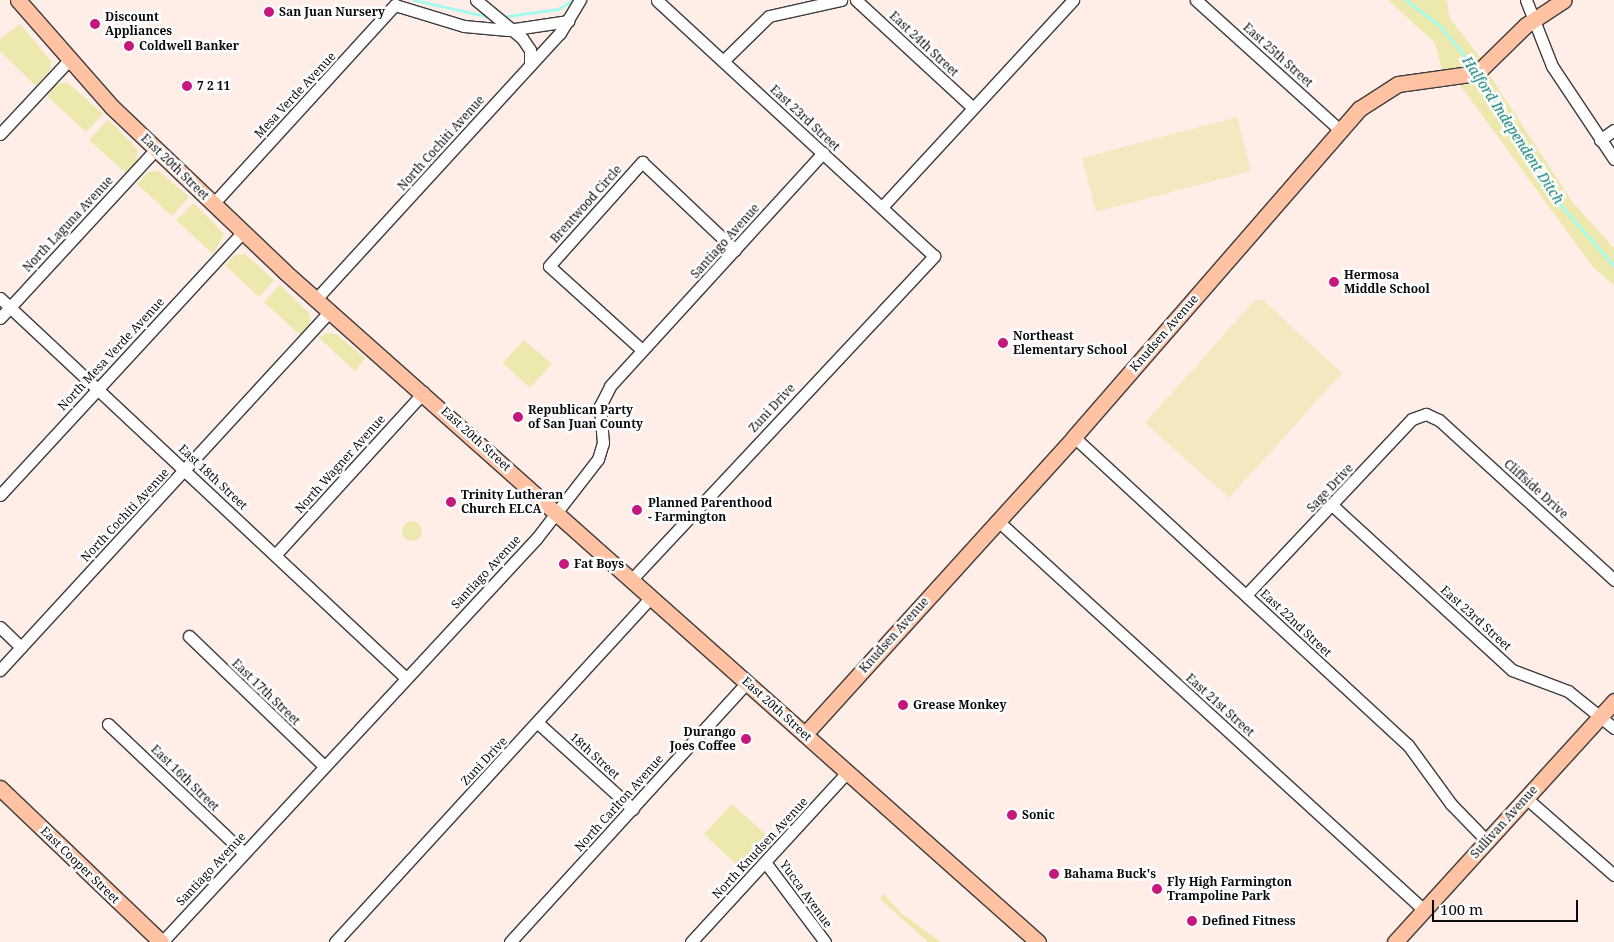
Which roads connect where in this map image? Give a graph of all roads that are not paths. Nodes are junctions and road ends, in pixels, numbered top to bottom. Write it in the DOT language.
graph roads {
  1 [pos="18,0"];
  2 [pos="476,0"];
  3 [pos="580,0"];
  4 [pos="657,0"];
  5 [pos="841,0"];
  6 [pos="856,0"];
  7 [pos="1073,0"];
  8 [pos="1196,0"];
  9 [pos="1526,0"];
  10 [pos="1564,0"];
  11 [pos="1533,20"];
  12 [pos="568,21"];
  13 [pos="508,30"];
  14 [pos="69,60"];
  15 [pos="723,61"];
  16 [pos="530,65"];
  17 [pos="973,108"];
  18 [pos="1340,130"];
  19 [pos="1614,130"];
  20 [pos="0,134"];
  21 [pos="1600,140"];
  22 [pos="156,150"];
  23 [pos="823,153"];
  24 [pos="1614,159"];
  25 [pos="214,204"];
  26 [pos="882,207"];
  27 [pos="243,232"];
  28 [pos="736,250"];
  29 [pos="934,256"];
  30 [pos="0,298"];
  31 [pos="316,300"];
  32 [pos="10,307"];
  33 [pos="330,311"];
  34 [pos="0,318"];
  35 [pos="642,350"];
  36 [pos="96,389"];
  37 [pos="424,392"];
  38 [pos="1439,420"];
  39 [pos="1074,437"];
  40 [pos="185,470"];
  41 [pos="0,495"];
  42 [pos="1333,506"];
  43 [pos="556,512"];
  44 [pos="998,520"];
  45 [pos="276,554"];
  46 [pos="632,580"];
  47 [pos="1614,580"];
  48 [pos="1246,595"];
  49 [pos="651,597"];
  50 [pos="0,627"];
  51 [pos="189,636"];
  52 [pos="21,647"];
  53 [pos="0,670"];
  54 [pos="406,678"];
  55 [pos="747,682"];
  56 [pos="1614,701"];
  57 [pos="1601,716"];
  58 [pos="538,723"];
  59 [pos="108,724"];
  60 [pos="1614,728"];
  61 [pos="805,734"];
  62 [pos="324,766"];
  63 [pos="848,771"];
  64 [pos="0,788"];
  65 [pos="1526,798"];
  66 [pos="633,809"];
  67 [pos="1487,841"];
  68 [pos="244,853"];
  69 [pos="765,862"];
  70 [pos="1614,875"];
  71 [pos="1424,910"];
  72 [pos="161,942"];
  73 [pos="335,942"];
  74 [pos="510,942"];
  75 [pos="691,942"];
  76 [pos="825,942"];
  77 [pos="1038,942"];
  78 [pos="1394,942"];
  1 -- 14 [label="main road, East 20th Street"];
  2 -- 13 [label="street"];
  3 -- 12 [label="street, North Cochiti Avenue"];
  4 -- 15 [label="street, East 23rd Street"];
  5 -- 15 [label="street"];
  6 -- 17 [label="street, East 24th Street"];
  7 -- 17 [label="street"];
  8 -- 18 [label="street, East 25th Street"];
  9 -- 11 [label="street"];
  10 -- 11 [label="main road, Knudsen Avenue"];
  11 -- 18 [label="main road, Knudsen Avenue"];
  11 -- 21 [label="street"];
  12 -- 13 [label="street"];
  12 -- 16 [label="street, North Cochiti Avenue"];
  13 -- 16 [label="street"];
  13 -- 25 [label="street, Mesa Verde Avenue"];
  14 -- 20 [label="street"];
  14 -- 22 [label="main road, East 20th Street"];
  15 -- 23 [label="street, East 23rd Street"];
  16 -- 31 [label="street, North Cochiti Avenue"];
  17 -- 26 [label="street"];
  18 -- 39 [label="main road, Knudsen Avenue"];
  19 -- 21 [label="street"];
  21 -- 24 [label="street"];
  22 -- 25 [label="main road, East 20th Street"];
  22 -- 32 [label="street, North Laguna Avenue"];
  23 -- 26 [label="street, East 23rd Street"];
  23 -- 28 [label="street, Santiago Avenue"];
  25 -- 27 [label="main road, East 20th Street"];
  26 -- 29 [label="street, East 23rd Street"];
  27 -- 31 [label="main road, East 20th Street"];
  27 -- 36 [label="street, North Mesa Verde Avenue"];
  28 -- 35 [label="street, Santiago Avenue"];
  28 -- 35 [label="street, Brentwood Circle"];
  29 -- 46 [label="street, Zuni Drive"];
  30 -- 32 [label="street, East 18th Street"];
  31 -- 33 [label="main road, East 20th Street"];
  32 -- 34 [label="street, North Laguna Avenue"];
  32 -- 36 [label="street, East 18th Street"];
  33 -- 37 [label="main road, East 20th Street"];
  33 -- 40 [label="street, North Cochiti Avenue"];
  35 -- 43 [label="street, Santiago Avenue"];
  36 -- 40 [label="street, East 18th Street"];
  36 -- 41 [label="street, North Mesa Verde Avenue"];
  37 -- 43 [label="main road, East 20th Street"];
  37 -- 45 [label="street, North Wagner Avenue"];
  38 -- 42 [label="street, Sage Drive"];
  38 -- 47 [label="street, Cliffside Drive"];
  39 -- 44 [label="main road, Knudsen Avenue"];
  39 -- 48 [label="street, East 22nd Street"];
  40 -- 45 [label="street, East 18th Street"];
  40 -- 52 [label="street, North Cochiti Avenue"];
  42 -- 48 [label="street, Sage Drive"];
  42 -- 57 [label="street, East 23rd Street"];
  43 -- 46 [label="main road, East 20th Street"];
  43 -- 54 [label="street, Santiago Avenue"];
  44 -- 61 [label="main road, Knudsen Avenue"];
  44 -- 71 [label="street, East 21st Street"];
  45 -- 54 [label="street, East 18th Street"];
  46 -- 49 [label="main road, East 20th Street"];
  48 -- 67 [label="street, East 22nd Street"];
  49 -- 55 [label="main road, East 20th Street"];
  49 -- 58 [label="street, Zuni Drive"];
  50 -- 52 [label="street"];
  51 -- 62 [label="street, East 17th Street"];
  52 -- 53 [label="street, North Cochiti Avenue"];
  54 -- 62 [label="street, Santiago Avenue"];
  55 -- 61 [label="main road, East 20th Street"];
  55 -- 66 [label="street, North Carlton Avenue"];
  56 -- 57 [label="main road, Sullivan Avenue"];
  57 -- 60 [label="street, East 23rd Street"];
  57 -- 65 [label="main road, Sullivan Avenue"];
  58 -- 66 [label="street, 18th Street"];
  58 -- 73 [label="street, Zuni Drive"];
  59 -- 68 [label="street, East 16th Street"];
  61 -- 63 [label="main road, East 20th Street"];
  62 -- 68 [label="street, Santiago Avenue"];
  63 -- 69 [label="street, North Knudsen Avenue"];
  63 -- 77 [label="main road, East 20th Street"];
  64 -- 72 [label="main road, East Cooper Street"];
  65 -- 67 [label="main road, Sullivan Avenue"];
  65 -- 70 [label="street"];
  66 -- 74 [label="street, North Carlton Avenue"];
  67 -- 71 [label="main road, Sullivan Avenue"];
  68 -- 72 [label="street, Santiago Avenue"];
  69 -- 75 [label="street, North Knudsen Avenue"];
  69 -- 76 [label="street, Yucca Avenue"];
  71 -- 78 [label="main road, Sullivan Avenue"];
}
